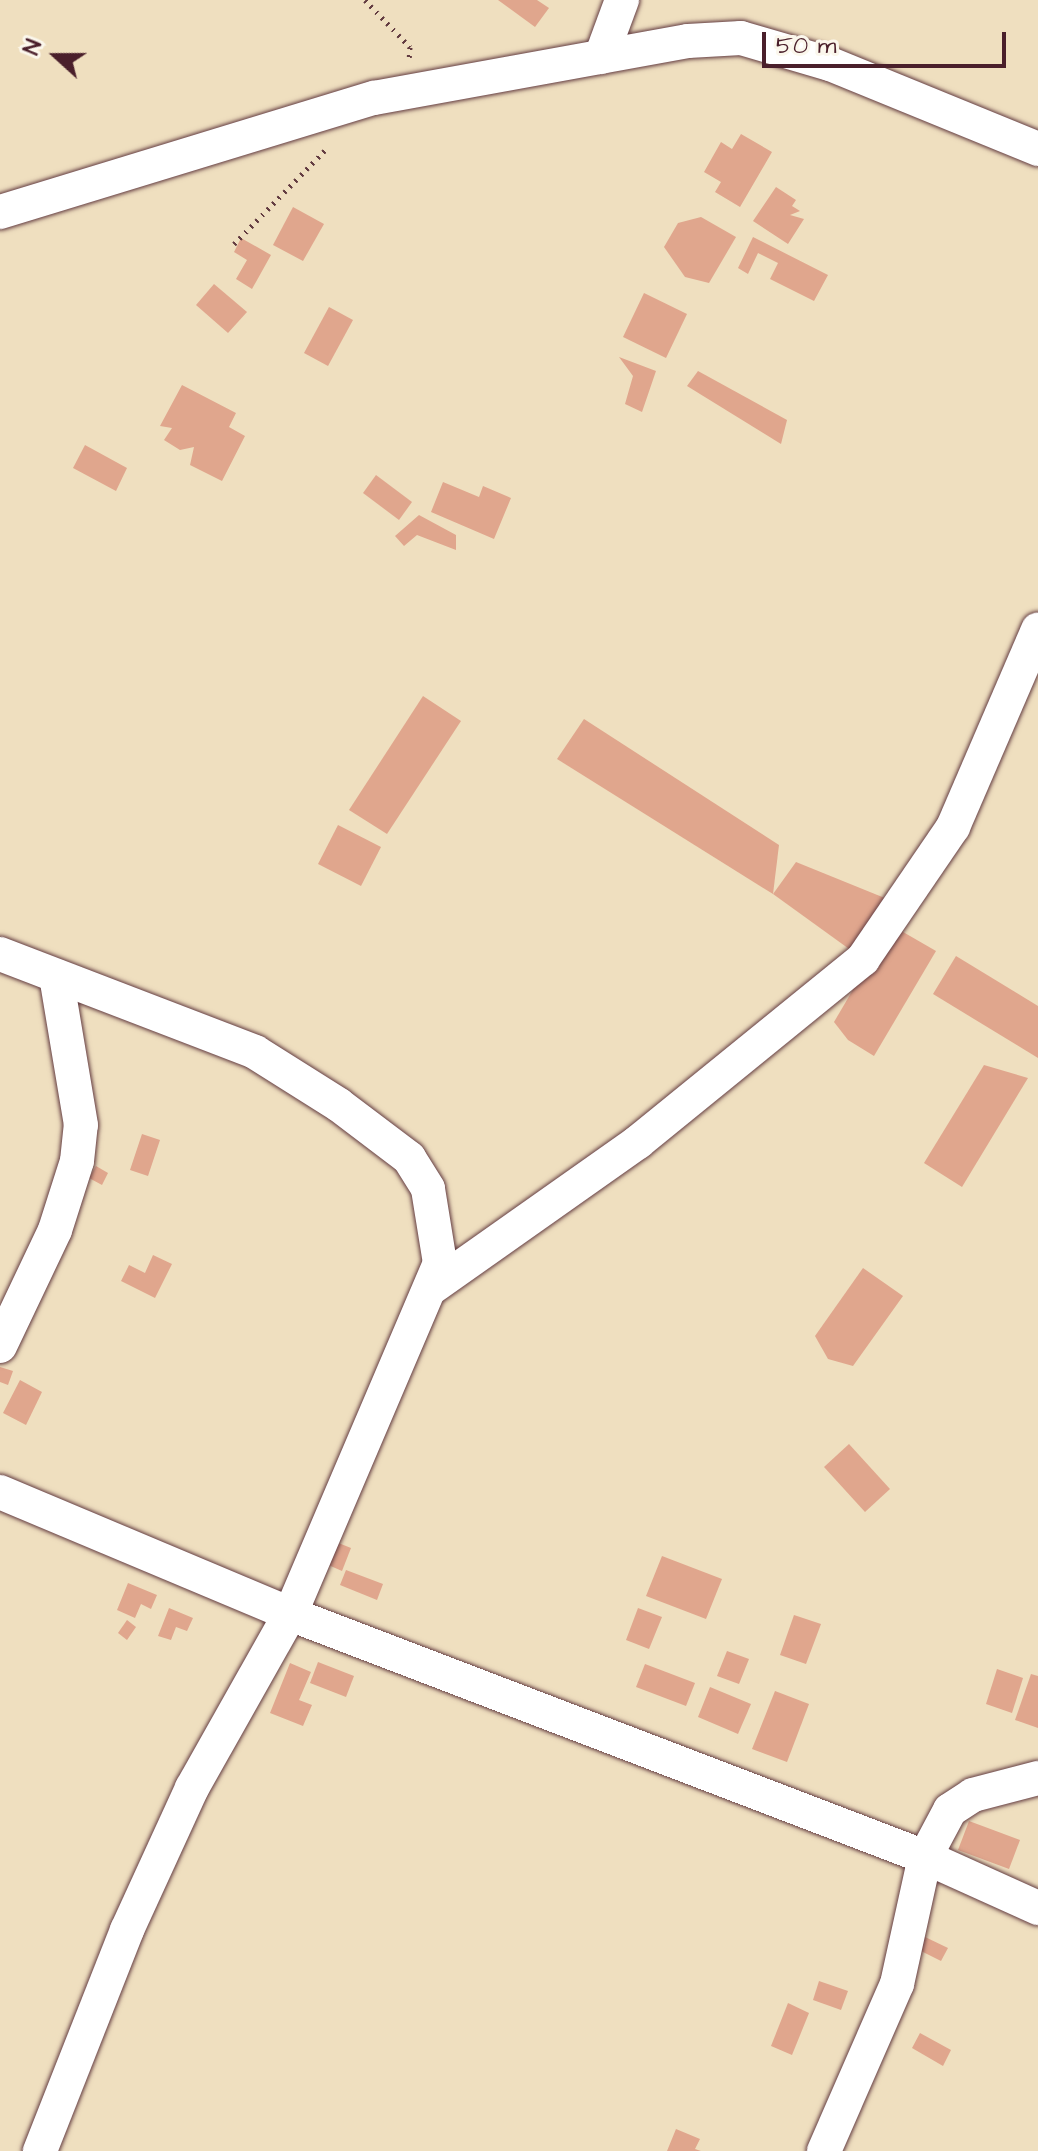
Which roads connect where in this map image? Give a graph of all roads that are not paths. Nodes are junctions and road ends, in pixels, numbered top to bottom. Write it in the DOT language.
graph roads {
  1 [pos="622,0"];
  2 [pos="601,57"];
  3 [pos="1038,149"];
  4 [pos="0,212"];
  5 [pos="1038,630"];
  6 [pos="0,954"];
  7 [pos="56,976"];
  8 [pos="434,1286"];
  9 [pos="0,1346"];
  10 [pos="0,1492"];
  11 [pos="290,1614"];
  12 [pos="1038,1778"];
  13 [pos="925,1857"];
  14 [pos="1038,1908"];
  15 [pos="40,2151"];
  16 [pos="824,2151"];
  1 -- 2 [label="street"];
  2 -- 3 [label="street"];
  2 -- 4 [label="street"];
  5 -- 8 [label="street"];
  6 -- 7 [label="street"];
  7 -- 8 [label="street"];
  7 -- 9 [label="street"];
  8 -- 11 [label="street"];
  10 -- 11 [label="street"];
  11 -- 13 [label="street"];
  11 -- 15 [label="street"];
  12 -- 13 [label="street"];
  13 -- 14 [label="street"];
  13 -- 16 [label="street"];
}
